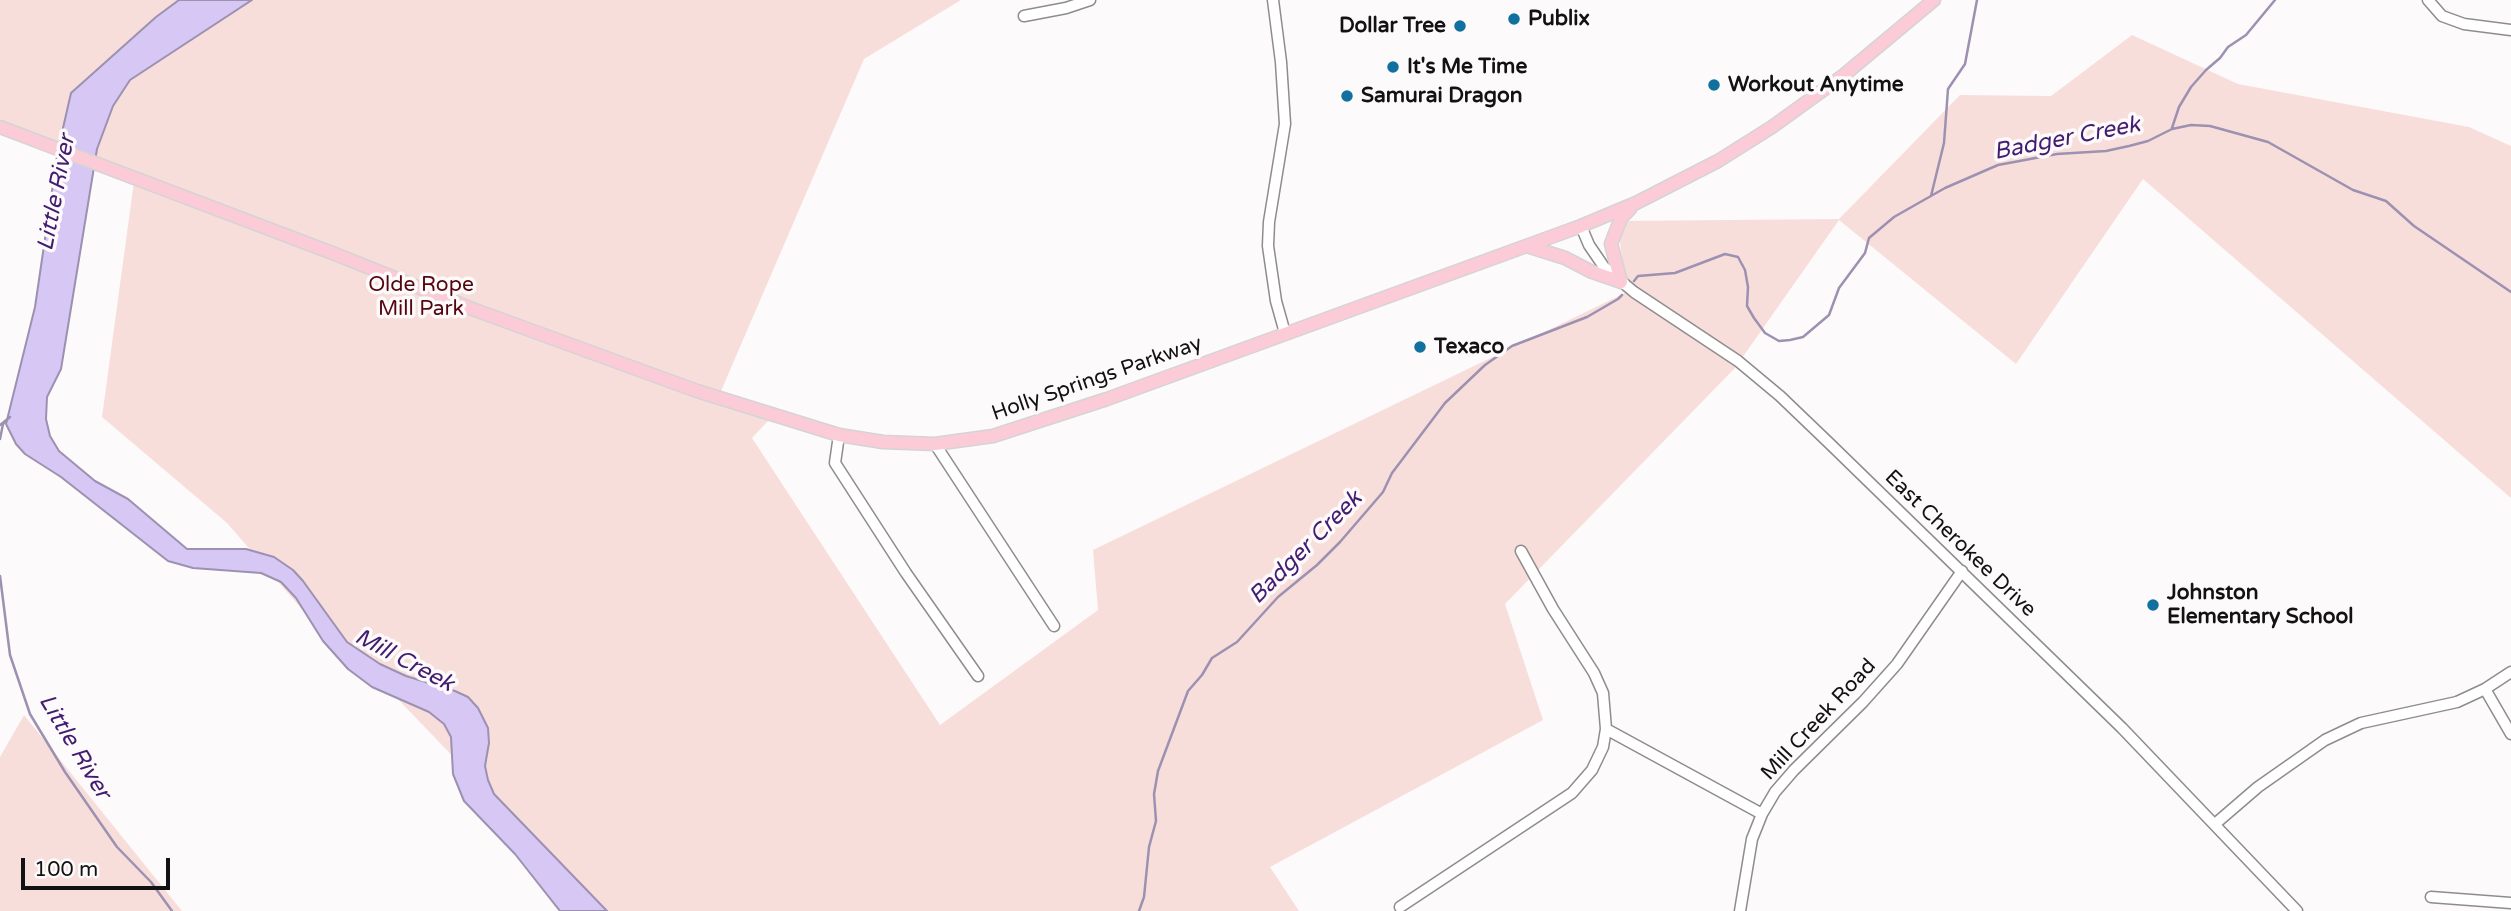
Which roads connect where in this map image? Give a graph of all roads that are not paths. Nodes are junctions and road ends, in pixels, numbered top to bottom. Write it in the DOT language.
graph roads {
  1 [pos="1090,0"];
  2 [pos="1273,0"];
  3 [pos="2428,0"];
  4 [pos="1932,1"];
  5 [pos="1024,16"];
  6 [pos="2511,30"];
  7 [pos="0,127"];
  8 [pos="1636,203"];
  9 [pos="1581,226"];
  10 [pos="1527,246"];
  11 [pos="1621,282"];
  12 [pos="1285,333"];
  13 [pos="839,435"];
  14 [pos="934,444"];
  15 [pos="1521,551"];
  16 [pos="1962,571"];
  17 [pos="1054,626"];
  18 [pos="2511,672"];
  19 [pos="978,676"];
  20 [pos="2485,689"];
  21 [pos="1606,729"];
  22 [pos="2511,734"];
  23 [pos="1762,814"];
  24 [pos="2215,824"];
  25 [pos="2431,897"];
  26 [pos="2511,903"];
  27 [pos="1400,907"];
  28 [pos="1740,911"];
  29 [pos="2297,911"];
  1 -- 5 [label="street"];
  2 -- 12 [label="street"];
  3 -- 6 [label="street"];
  4 -- 8 [label="main road, Holly Springs Parkway"];
  7 -- 13 [label="main road, Holly Springs Parkway"];
  8 -- 9 [label="main road, Holly Springs Parkway"];
  8 -- 11 [label="main road"];
  9 -- 10 [label="main road, Holly Springs Parkway"];
  9 -- 11 [label="street, East Cherokee Drive"];
  10 -- 11 [label="main road"];
  10 -- 12 [label="main road, Holly Springs Parkway"];
  11 -- 16 [label="street, East Cherokee Drive"];
  12 -- 14 [label="main road, Holly Springs Parkway"];
  13 -- 14 [label="main road, Holly Springs Parkway"];
  13 -- 19 [label="street"];
  14 -- 17 [label="street"];
  15 -- 21 [label="street"];
  16 -- 23 [label="street, Mill Creek Road"];
  16 -- 24 [label="street, East Cherokee Drive"];
  18 -- 20 [label="street"];
  20 -- 22 [label="street"];
  20 -- 24 [label="street"];
  21 -- 23 [label="street"];
  21 -- 27 [label="street"];
  23 -- 28 [label="street, Mill Creek Road"];
  24 -- 29 [label="street, East Cherokee Drive"];
  25 -- 26 [label="street"];
}
